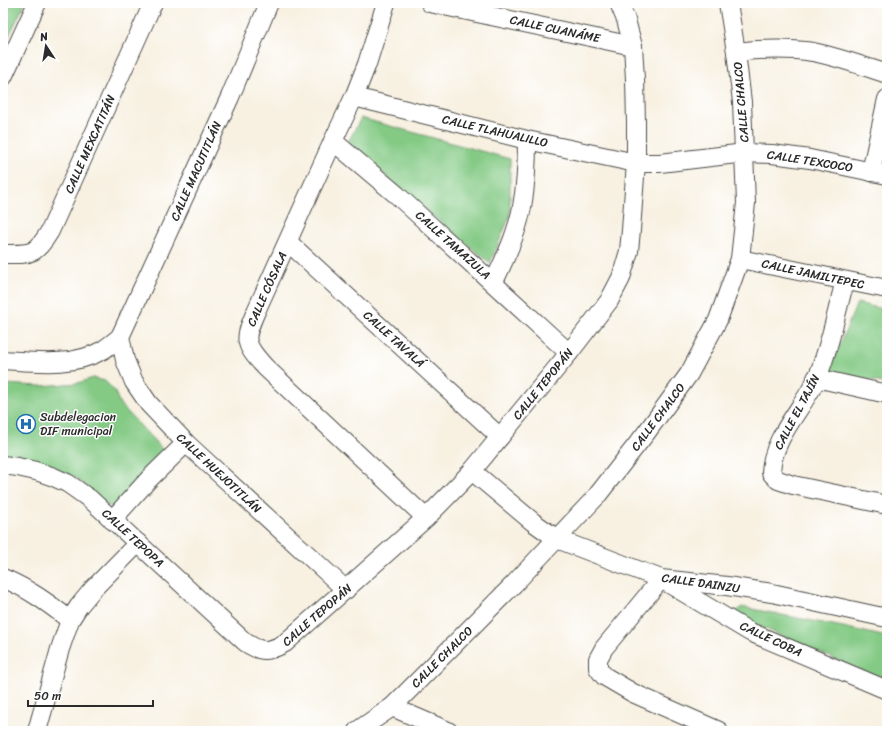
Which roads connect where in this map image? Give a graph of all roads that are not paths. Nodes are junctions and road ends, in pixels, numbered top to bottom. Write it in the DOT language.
graph roads {
  1 [pos="37,3"];
  2 [pos="153,3"];
  3 [pos="269,3"];
  4 [pos="386,3"];
  5 [pos="430,3"];
  6 [pos="619,3"];
  7 [pos="728,3"];
  8 [pos="633,46"];
  9 [pos="736,52"];
  10 [pos="887,74"];
  11 [pos="3,77"];
  12 [pos="354,97"];
  13 [pos="887,99"];
  14 [pos="333,140"];
  15 [pos="527,140"];
  16 [pos="745,153"];
  17 [pos="636,163"];
  18 [pos="879,174"];
  19 [pos="288,242"];
  20 [pos="3,254"];
  21 [pos="740,259"];
  22 [pos="846,281"];
  23 [pos="494,282"];
  24 [pos="887,289"];
  25 [pos="120,337"];
  26 [pos="569,352"];
  27 [pos="3,360"];
  28 [pos="816,378"];
  29 [pos="887,394"];
  30 [pos="500,436"];
  31 [pos="186,443"];
  32 [pos="3,465"];
  33 [pos="472,471"];
  34 [pos="887,505"];
  35 [pos="426,518"];
  36 [pos="112,520"];
  37 [pos="556,539"];
  38 [pos="138,543"];
  39 [pos="3,578"];
  40 [pos="661,579"];
  41 [pos="346,590"];
  42 [pos="887,618"];
  43 [pos="70,620"];
  44 [pos="245,642"];
  45 [pos="887,690"];
  46 [pos="392,706"];
  47 [pos="38,731"];
  48 [pos="357,731"];
  49 [pos="448,731"];
  50 [pos="719,731"];
  1 -- 11 [label="street"];
  2 -- 20 [label="street, CALLE MEXCATITÁN"];
  3 -- 25 [label="street, CALLE MACUTITLÁN"];
  4 -- 12 [label="street, CALLE CÓSALA"];
  5 -- 8 [label="street, CALLE CUANÁME"];
  6 -- 8 [label="street, CALLE TEPOPÁN"];
  7 -- 9 [label="street, CALLE CHALCO"];
  8 -- 17 [label="street, CALLE TEPOPÁN"];
  9 -- 10 [label="street"];
  9 -- 16 [label="street, CALLE CHALCO"];
  12 -- 14 [label="street, CALLE CÓSALA"];
  12 -- 15 [label="street, CALLE TLAHUALILLO"];
  13 -- 18 [label="street"];
  14 -- 19 [label="street, CALLE CÓSALA"];
  14 -- 23 [label="street, CALLE TAMAZULA"];
  15 -- 17 [label="street, CALLE TLAHUALILLO"];
  15 -- 23 [label="street"];
  16 -- 17 [label="street, CALLE TEXCOCO"];
  16 -- 18 [label="street, CALLE TEXCOCO"];
  16 -- 21 [label="street, CALLE CHALCO"];
  17 -- 26 [label="street, CALLE TEPOPÁN"];
  19 -- 30 [label="street, CALLE TAVALÁ"];
  19 -- 35 [label="street, CALLE CÓSALA"];
  21 -- 22 [label="street, CALLE JAMILTEPEC"];
  21 -- 37 [label="street, CALLE CHALCO"];
  22 -- 24 [label="street, CALLE JAMILTEPEC"];
  22 -- 28 [label="street, CALLE EL TAJÍN"];
  23 -- 26 [label="street, CALLE TAMAZULA"];
  25 -- 27 [label="street"];
  25 -- 31 [label="street, CALLE HUEJOTITLÁN"];
  26 -- 30 [label="street, CALLE TEPOPÁN"];
  28 -- 29 [label="street"];
  28 -- 34 [label="street, CALLE EL TAJÍN"];
  30 -- 33 [label="street, CALLE TEPOPÁN"];
  31 -- 36 [label="street"];
  31 -- 41 [label="street, CALLE HUEJOTITLÁN"];
  32 -- 36 [label="street, CALLE TEPOPA"];
  33 -- 35 [label="street, CALLE TEPOPÁN"];
  33 -- 37 [label="street, CALLE DAINZU"];
  35 -- 41 [label="street, CALLE TEPOPÁN"];
  36 -- 38 [label="street, CALLE TEPOPA"];
  37 -- 40 [label="street, CALLE DAINZU"];
  37 -- 46 [label="street, CALLE CHALCO"];
  38 -- 43 [label="street"];
  38 -- 44 [label="street, CALLE TEPOPA"];
  39 -- 43 [label="street"];
  40 -- 42 [label="street, CALLE DAINZU"];
  40 -- 45 [label="street, CALLE COBA"];
  40 -- 50 [label="street"];
  41 -- 44 [label="street, CALLE TEPOPÁN"];
  43 -- 47 [label="street"];
  46 -- 48 [label="street, CALLE CHALCO"];
  46 -- 49 [label="street"];
}
